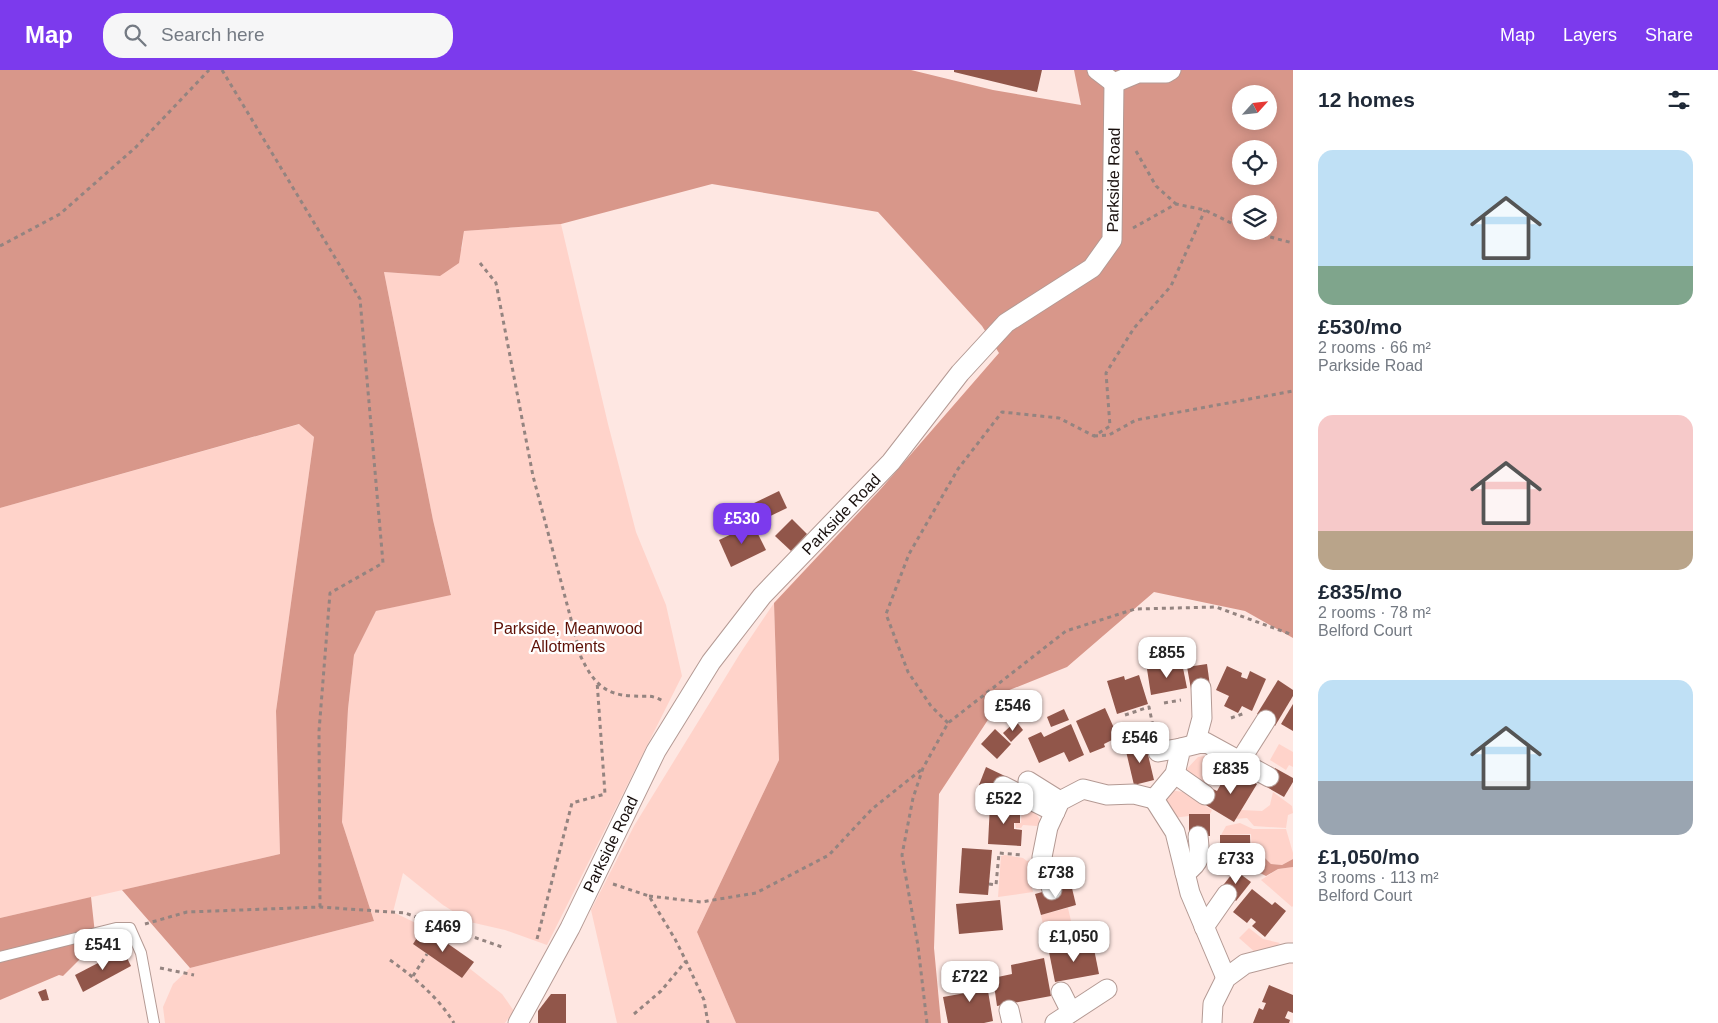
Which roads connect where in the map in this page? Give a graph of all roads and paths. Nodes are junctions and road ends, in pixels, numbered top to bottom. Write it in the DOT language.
graph roads {
  1 [pos="209,70"];
  2 [pos="222,70"];
  3 [pos="1097,70"];
  4 [pos="1171,70"];
  5 [pos="1114,83"];
  6 [pos="1135,144"];
  7 [pos="1176,204"];
  8 [pos="1205,210"];
  9 [pos="1232,224"];
  10 [pos="1277,239"];
  11 [pos="1112,240"];
  12 [pos="1293,243"];
  13 [pos="0,246"];
  14 [pos="480,263"];
  15 [pos="1293,391"];
  16 [pos="1094,436"];
  17 [pos="1293,635"];
  18 [pos="597,682"];
  19 [pos="1201,688"];
  20 [pos="681,710"];
  21 [pos="1124,715"];
  22 [pos="1266,720"];
  23 [pos="948,723"];
  24 [pos="1153,727"];
  25 [pos="1188,746"];
  26 [pos="1158,752"];
  27 [pos="1240,761"];
  28 [pos="923,768"];
  29 [pos="1175,774"];
  30 [pos="1270,777"];
  31 [pos="1028,781"];
  32 [pos="1003,786"];
  33 [pos="1205,795"];
  34 [pos="1154,799"];
  35 [pos="1058,806"];
  36 [pos="1198,836"];
  37 [pos="1022,855"];
  38 [pos="1185,873"];
  39 [pos="594,878"];
  40 [pos="989,884"];
  41 [pos="1052,890"];
  42 [pos="1227,894"];
  43 [pos="648,896"];
  44 [pos="320,907"];
  45 [pos="1204,927"];
  46 [pos="130,928"];
  47 [pos="537,939"];
  48 [pos="502,947"];
  49 [pos="1293,953"];
  50 [pos="428,954"];
  51 [pos="0,957"];
  52 [pos="390,960"];
  53 [pos="686,961"];
  54 [pos="143,962"];
  55 [pos="194,975"];
  56 [pos="412,976"];
  57 [pos="968,976"];
  58 [pos="1226,978"];
  59 [pos="943,981"];
  60 [pos="1108,989"];
  61 [pos="1061,992"];
  62 [pos="1071,1012"];
  63 [pos="634,1014"];
  64 [pos="154,1023"];
  65 [pos="454,1023"];
  66 [pos="518,1023"];
  67 [pos="708,1023"];
  68 [pos="927,1023"];
  69 [pos="1054,1023"];
  70 [pos="1212,1023"];
  1 -- 13 [label="path"];
  2 -- 44 [label="path"];
  3 -- 5 [label="street"];
  4 -- 5 [label="street"];
  5 -- 11 [label="street, Parkside Road"];
  6 -- 7 [label="path"];
  7 -- 8 [label="path"];
  7 -- 11 [label="path"];
  8 -- 9 [label="path"];
  8 -- 16 [label="path"];
  10 -- 12 [label="path"];
  11 -- 20 [label="street, Parkside Road"];
  14 -- 18 [label="path"];
  15 -- 16 [label="path"];
  16 -- 23 [label="path"];
  17 -- 23 [label="path"];
  18 -- 20 [label="path"];
  18 -- 47 [label="path"];
  19 -- 25 [label="street"];
  20 -- 39 [label="street, Parkside Road"];
  21 -- 24 [label="path"];
  22 -- 27 [label="street"];
  23 -- 28 [label="path"];
  25 -- 26 [label="street"];
  25 -- 27 [label="street"];
  25 -- 29 [label="street"];
  27 -- 30 [label="street"];
  28 -- 43 [label="path"];
  28 -- 68 [label="path"];
  29 -- 33 [label="street"];
  29 -- 34 [label="street"];
  31 -- 35 [label="street"];
  32 -- 35 [label="street"];
  34 -- 35 [label="street"];
  34 -- 38 [label="street"];
  35 -- 41 [label="street"];
  36 -- 38 [label="street"];
  37 -- 40 [label="path"];
  38 -- 45 [label="street"];
  39 -- 43 [label="path"];
  39 -- 66 [label="street, Parkside Road"];
  42 -- 45 [label="street"];
  43 -- 53 [label="path"];
  44 -- 46 [label="path"];
  44 -- 48 [label="path"];
  45 -- 58 [label="street"];
  46 -- 51 [label="lane"];
  46 -- 54 [label="lane"];
  49 -- 58 [label="street"];
  50 -- 56 [label="path"];
  52 -- 56 [label="path"];
  53 -- 63 [label="path"];
  53 -- 67 [label="path"];
  54 -- 55 [label="path"];
  54 -- 64 [label="lane"];
  56 -- 65 [label="path"];
  57 -- 59 [label="path"];
  58 -- 70 [label="street"];
  60 -- 62 [label="street"];
  61 -- 62 [label="street"];
  62 -- 69 [label="street"];
}
